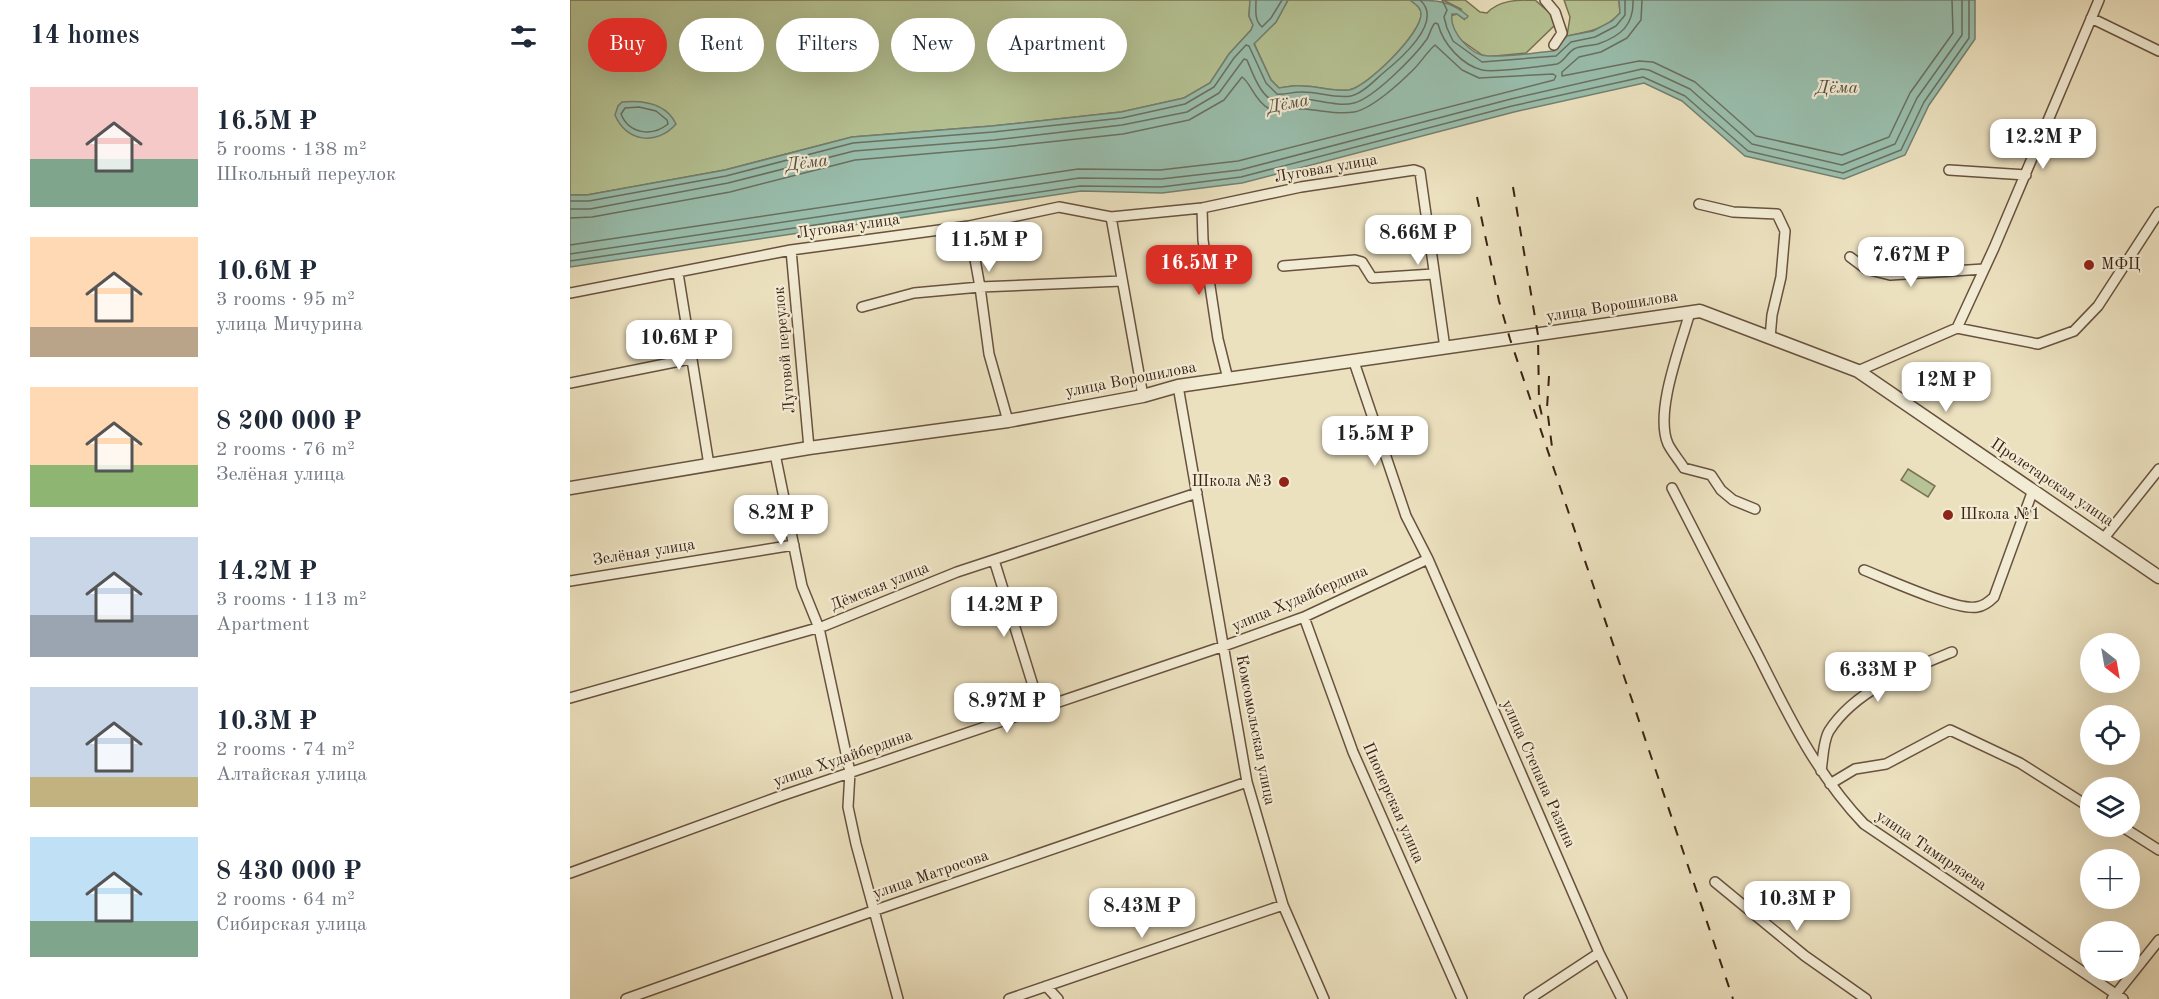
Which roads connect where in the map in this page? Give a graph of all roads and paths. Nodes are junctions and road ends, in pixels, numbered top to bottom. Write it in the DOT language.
graph roads {
  1 [pos="1545,0"];
  2 [pos="2099,0"];
  3 [pos="2091,18"];
  4 [pos="1554,45"];
  5 [pos="2159,51"];
  6 [pos="1949,170"];
  7 [pos="2026,175"];
  8 [pos="1699,204"];
  9 [pos="1202,208"];
  10 [pos="2159,212"];
  11 [pos="1111,217"];
  12 [pos="969,226"];
  13 [pos="791,250"];
  14 [pos="1850,257"];
  15 [pos="1283,267"];
  16 [pos="1984,269"];
  17 [pos="678,273"];
  18 [pos="1433,274"];
  19 [pos="1122,281"];
  20 [pos="980,287"];
  21 [pos="570,293"];
  22 [pos="862,308"];
  23 [pos="1695,312"];
  24 [pos="1957,328"];
  25 [pos="1770,338"];
  26 [pos="1445,348"];
  27 [pos="690,359"];
  28 [pos="1353,362"];
  29 [pos="1858,370"];
  30 [pos="1228,379"];
  31 [pos="570,383"];
  32 [pos="1178,386"];
  33 [pos="1143,396"];
  34 [pos="1008,421"];
  35 [pos="809,448"];
  36 [pos="775,454"];
  37 [pos="709,465"];
  38 [pos="2159,469"];
  39 [pos="570,488"];
  40 [pos="1672,488"];
  41 [pos="2034,490"];
  42 [pos="1197,493"];
  43 [pos="1755,509"];
  44 [pos="2104,538"];
  45 [pos="794,545"];
  46 [pos="994,560"];
  47 [pos="1428,560"];
  48 [pos="1864,570"];
  49 [pos="2159,577"];
  50 [pos="570,581"];
  51 [pos="1304,617"];
  52 [pos="819,628"];
  53 [pos="1224,646"];
  54 [pos="1952,652"];
  55 [pos="570,698"];
  56 [pos="1040,708"];
  57 [pos="1821,771"];
  58 [pos="850,772"];
  59 [pos="1247,782"];
  60 [pos="1830,784"];
  61 [pos="2080,801"];
  62 [pos="2138,837"];
  63 [pos="2159,850"];
  64 [pos="570,873"];
  65 [pos="1714,882"];
  66 [pos="1283,905"];
  67 [pos="873,911"];
  68 [pos="2159,940"];
  69 [pos="1599,953"];
  70 [pos="1046,986"];
  71 [pos="2117,997"];
  72 [pos="626,999"];
  73 [pos="898,999"];
  74 [pos="1010,999"];
  75 [pos="1058,999"];
  76 [pos="1324,999"];
  77 [pos="1462,999"];
  78 [pos="1529,999"];
  79 [pos="1622,999"];
  80 [pos="1866,999"];
  1 -- 4 [label="street"];
  2 -- 3 [label="street"];
  3 -- 5 [label="street"];
  3 -- 7 [label="street"];
  6 -- 7 [label="street"];
  7 -- 16 [label="street"];
  8 -- 25 [label="street"];
  9 -- 11 [label="street, Луговая улица"];
  9 -- 18 [label="street, Луговая улица"];
  9 -- 30 [label="street"];
  10 -- 24 [label="street"];
  11 -- 12 [label="street, Луговая улица"];
  11 -- 19 [label="street"];
  12 -- 13 [label="street, Луговая улица"];
  12 -- 20 [label="street"];
  13 -- 17 [label="street, Луговая улица"];
  13 -- 35 [label="street, Луговой переулок"];
  14 -- 16 [label="street"];
  15 -- 18 [label="street"];
  16 -- 24 [label="street"];
  17 -- 21 [label="street, Луговая улица"];
  17 -- 27 [label="street"];
  18 -- 26 [label="street"];
  19 -- 20 [label="street"];
  19 -- 33 [label="street"];
  20 -- 22 [label="street"];
  20 -- 34 [label="street"];
  23 -- 25 [label="street, Пролетарская улица"];
  23 -- 26 [label="street, улица Ворошилова"];
  23 -- 43 [label="street"];
  24 -- 29 [label="street"];
  25 -- 29 [label="street, Пролетарская улица"];
  26 -- 28 [label="street, улица Ворошилова"];
  27 -- 31 [label="street"];
  27 -- 37 [label="street"];
  28 -- 30 [label="street, улица Ворошилова"];
  28 -- 47 [label="street, улица Степана Разина"];
  29 -- 41 [label="street, Пролетарская улица"];
  30 -- 32 [label="street, улица Ворошилова"];
  32 -- 33 [label="street, улица Ворошилова"];
  32 -- 42 [label="street, Комсомольская улица"];
  33 -- 34 [label="street, улица Ворошилова"];
  34 -- 35 [label="street, улица Ворошилова"];
  35 -- 36 [label="street, улица Ворошилова"];
  36 -- 37 [label="street, улица Ворошилова"];
  36 -- 45 [label="street"];
  37 -- 39 [label="street, улица Ворошилова"];
  38 -- 44 [label="street"];
  40 -- 57 [label="street, улица Тимирязева"];
  41 -- 44 [label="street, Пролетарская улица"];
  41 -- 48 [label="street"];
  42 -- 46 [label="street, Дёмская улица"];
  42 -- 53 [label="street, Комсомольская улица"];
  44 -- 49 [label="street, Пролетарская улица"];
  45 -- 50 [label="street, Зелёная улица"];
  45 -- 52 [label="street"];
  46 -- 52 [label="street, Дёмская улица"];
  46 -- 56 [label="street"];
  47 -- 51 [label="street, улица Худайбердина"];
  47 -- 69 [label="street, улица Степана Разина"];
  51 -- 53 [label="street, улица Худайбердина"];
  51 -- 77 [label="street, Пионерская улица"];
  52 -- 55 [label="street, Дёмская улица"];
  52 -- 58 [label="street"];
  53 -- 56 [label="street, улица Худайбердина"];
  53 -- 59 [label="street, Комсомольская улица"];
  54 -- 57 [label="street"];
  56 -- 58 [label="street, улица Худайбердина"];
  57 -- 60 [label="street, улица Тимирязева"];
  58 -- 64 [label="street, улица Худайбердина"];
  58 -- 67 [label="street"];
  59 -- 66 [label="street, Комсомольская улица"];
  59 -- 67 [label="street, улица Матросова"];
  60 -- 61 [label="street"];
  60 -- 71 [label="street, улица Тимирязева"];
  62 -- 63 [label="street"];
  65 -- 80 [label="street"];
  66 -- 70 [label="street"];
  66 -- 76 [label="street, Комсомольская улица"];
  67 -- 72 [label="street, улица Матросова"];
  67 -- 73 [label="street"];
  68 -- 71 [label="street"];
  69 -- 78 [label="street"];
  69 -- 79 [label="street, улица Степана Разина"];
  70 -- 74 [label="street"];
  70 -- 75 [label="street"];
}
